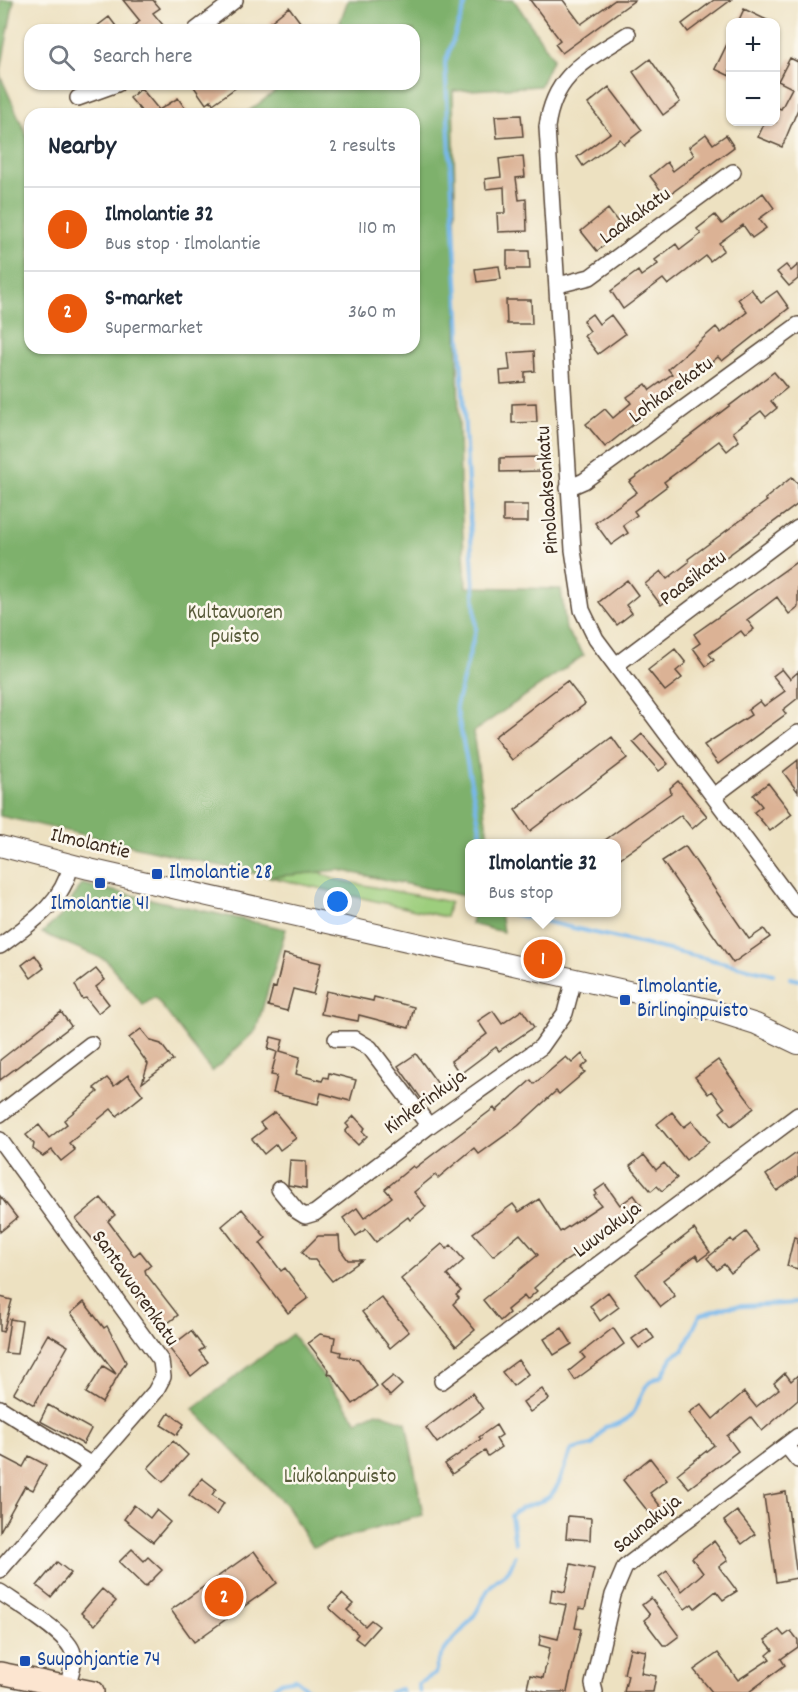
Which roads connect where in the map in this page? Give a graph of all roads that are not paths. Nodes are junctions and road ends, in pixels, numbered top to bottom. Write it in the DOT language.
graph roads {
  1 [pos="235,0"];
  2 [pos="204,24"];
  3 [pos="628,34"];
  4 [pos="100,90"];
  5 [pos="78,98"];
  6 [pos="733,172"];
  7 [pos="558,285"];
  8 [pos="798,325"];
  9 [pos="568,488"];
  10 [pos="798,528"];
  11 [pos="616,665"];
  12 [pos="798,734"];
  13 [pos="714,796"];
  14 [pos="0,846"];
  15 [pos="71,865"];
  16 [pos="798,910"];
  17 [pos="0,946"];
  18 [pos="574,979"];
  19 [pos="336,1039"];
  20 [pos="91,1044"];
  21 [pos="798,1044"];
  22 [pos="0,1114"];
  23 [pos="798,1115"];
  24 [pos="429,1126"];
  25 [pos="0,1140"];
  26 [pos="279,1189"];
  27 [pos="442,1381"];
  28 [pos="0,1408"];
  29 [pos="792,1440"];
  30 [pos="798,1460"];
  31 [pos="90,1464"];
  32 [pos="0,1570"];
  33 [pos="0,1592"];
  34 [pos="0,1673"];
  35 [pos="67,1686"];
  36 [pos="93,1692"];
  37 [pos="595,1692"];
  1 -- 2 [label="street"];
  3 -- 7 [label="street, Pinolaaksonkatu"];
  4 -- 5 [label="street"];
  6 -- 7 [label="street, Laakakatu"];
  7 -- 9 [label="street, Pinolaaksonkatu"];
  8 -- 9 [label="street, Lohkarekatu"];
  9 -- 11 [label="street, Pinolaaksonkatu"];
  10 -- 11 [label="street, Paasikatu"];
  11 -- 13 [label="street, Pinolaaksonkatu"];
  12 -- 13 [label="street"];
  13 -- 16 [label="street, Pinolaaksonkatu"];
  14 -- 15 [label="street, Ilmolantie"];
  15 -- 17 [label="street"];
  15 -- 18 [label="street, Ilmolantie"];
  18 -- 21 [label="street, Ilmolantie"];
  18 -- 24 [label="street, Kinkerinkuja"];
  19 -- 24 [label="street"];
  20 -- 22 [label="street"];
  23 -- 27 [label="street, Luuvakuja"];
  24 -- 26 [label="street, Kinkerinkuja"];
  25 -- 31 [label="street, Santavuorenkatu"];
  28 -- 31 [label="street"];
  29 -- 30 [label="street"];
  29 -- 37 [label="street, Saunakuja"];
  31 -- 32 [label="street, Santavuorenkatu"];
  33 -- 35 [label="street"];
  34 -- 35 [label="main road"];
  35 -- 36 [label="main road"];
}
